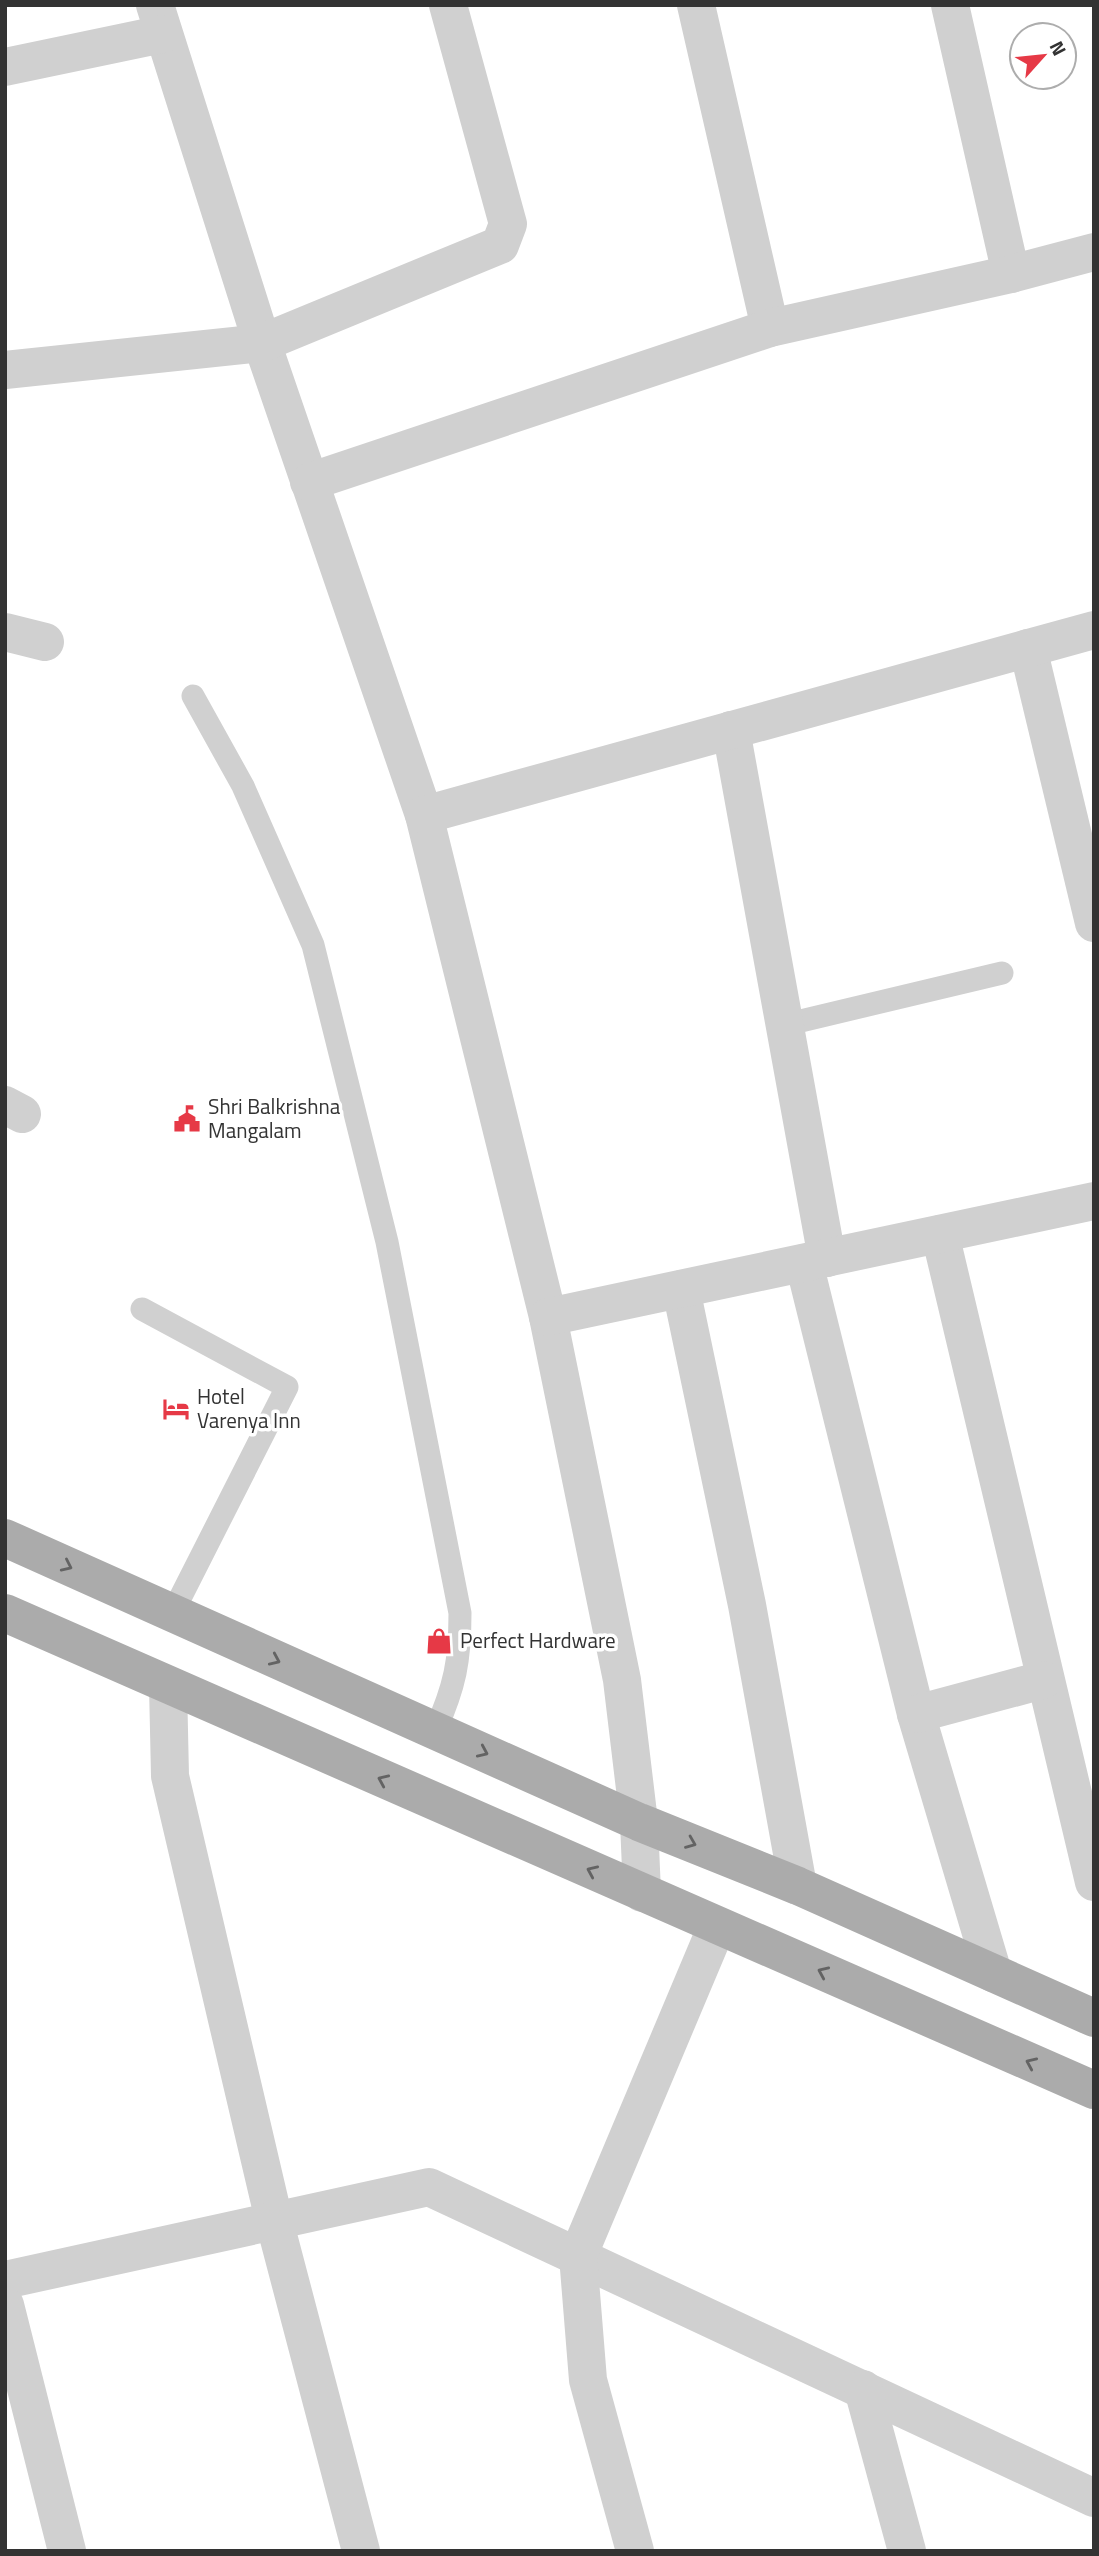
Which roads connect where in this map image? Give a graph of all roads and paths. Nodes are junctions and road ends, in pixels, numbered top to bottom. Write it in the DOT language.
graph roads {
  1 [pos="448,5"];
  2 [pos="696,5"];
  3 [pos="950,5"];
  4 [pos="159,20"];
  5 [pos="5,66"];
  6 [pos="1094,252"];
  7 [pos="1011,274"];
  8 [pos="770,328"];
  9 [pos="262,343"];
  10 [pos="5,370"];
  11 [pos="309,482"];
  12 [pos="1094,630"];
  13 [pos="5,632"];
  14 [pos="45,642"];
  15 [pos="1028,648"];
  16 [pos="193,696"];
  17 [pos="731,730"];
  18 [pos="424,815"];
  19 [pos="1094,923"];
  20 [pos="1002,973"];
  21 [pos="784,1025"];
  22 [pos="1094,1201"];
  23 [pos="940,1234"];
  24 [pos="816,1260"];
  25 [pos="681,1289"];
  26 [pos="142,1309"];
  27 [pos="548,1318"];
  28 [pos="5,1538"];
  29 [pos="5,1613"];
  30 [pos="172,1615"];
  31 [pos="1043,1680"];
  32 [pos="168,1685"];
  33 [pos="916,1714"];
  34 [pos="435,1731"];
  35 [pos="639,1822"];
  36 [pos="1094,1882"];
  37 [pos="798,1886"];
  38 [pos="642,1893"];
  39 [pos="717,1926"];
  40 [pos="993,1973"];
  41 [pos="1094,2018"];
  42 [pos="1094,2090"];
  43 [pos="274,2220"];
  44 [pos="578,2256"];
  45 [pos="5,2280"];
  46 [pos="5,2305"];
  47 [pos="863,2389"];
  48 [pos="1094,2498"];
  49 [pos="67,2551"];
  50 [pos="361,2551"];
  51 [pos="635,2551"];
  52 [pos="907,2551"];
  1 -- 9 [label="street"];
  2 -- 8 [label="street"];
  3 -- 7 [label="street"];
  4 -- 5 [label="street"];
  4 -- 9 [label="street"];
  6 -- 7 [label="street"];
  7 -- 8 [label="street"];
  8 -- 11 [label="street"];
  9 -- 10 [label="street"];
  9 -- 11 [label="street"];
  11 -- 18 [label="street"];
  12 -- 15 [label="street"];
  13 -- 14 [label="street"];
  15 -- 17 [label="street"];
  15 -- 19 [label="street"];
  16 -- 34 [label="lane"];
  17 -- 18 [label="street"];
  17 -- 21 [label="street"];
  18 -- 27 [label="street"];
  20 -- 21 [label="lane"];
  21 -- 24 [label="street"];
  22 -- 23 [label="street"];
  23 -- 24 [label="street"];
  23 -- 31 [label="street"];
  24 -- 25 [label="street"];
  24 -- 33 [label="street"];
  25 -- 27 [label="street"];
  25 -- 37 [label="street"];
  26 -- 30 [label="lane"];
  27 -- 35 [label="street"];
  28 -- 30 [label="main road, one-way"];
  29 -- 32 [label="main road"];
  30 -- 34 [label="main road, one-way"];
  31 -- 33 [label="street"];
  31 -- 36 [label="street"];
  38 -- 32 [label="main road, one-way"];
  32 -- 43 [label="street"];
  33 -- 40 [label="street"];
  34 -- 35 [label="main road, one-way"];
  35 -- 37 [label="main road, one-way"];
  35 -- 38 [label="street"];
  37 -- 40 [label="main road"];
  38 -- 39 [label="main road"];
  42 -- 39 [label="main road, one-way"];
  39 -- 44 [label="street"];
  40 -- 41 [label="main road"];
  43 -- 44 [label="street"];
  43 -- 45 [label="street"];
  43 -- 50 [label="street"];
  44 -- 47 [label="street"];
  44 -- 51 [label="street"];
  46 -- 49 [label="street"];
  47 -- 48 [label="street"];
  47 -- 52 [label="street"];
}
